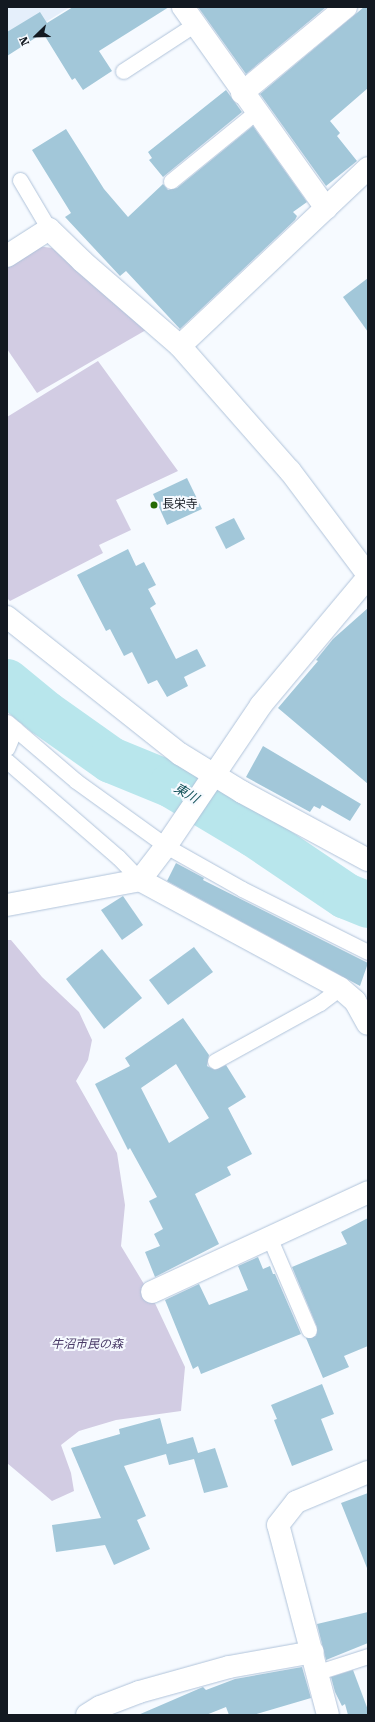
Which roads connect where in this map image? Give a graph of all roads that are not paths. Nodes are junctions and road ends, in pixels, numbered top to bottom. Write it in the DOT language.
graph roads {
  1 [pos="346,7"];
  2 [pos="189,16"];
  3 [pos="123,71"];
  4 [pos="242,93"];
  5 [pos="256,112"];
  6 [pos="368,168"];
  7 [pos="20,180"];
  8 [pos="172,181"];
  9 [pos="326,208"];
  10 [pos="49,229"];
  11 [pos="7,256"];
  12 [pos="180,346"];
  13 [pos="368,576"];
  14 [pos="7,617"];
  15 [pos="11,725"];
  16 [pos="7,748"];
  17 [pos="7,761"];
  18 [pos="209,784"];
  19 [pos="170,840"];
  20 [pos="368,860"];
  21 [pos="140,880"];
  22 [pos="7,905"];
  23 [pos="368,952"];
  24 [pos="340,988"];
  25 [pos="368,1024"];
  26 [pos="215,1061"];
  27 [pos="368,1192"];
  28 [pos="270,1239"];
  29 [pos="152,1292"];
  30 [pos="309,1330"];
  31 [pos="368,1472"];
  32 [pos="368,1656"];
  33 [pos="315,1662"];
  34 [pos="87,1715"];
  35 [pos="328,1715"];
  1 -- 4 [label="street"];
  2 -- 3 [label="lane"];
  2 -- 4 [label="street"];
  4 -- 5 [label="street"];
  5 -- 8 [label="lane"];
  5 -- 9 [label="street"];
  6 -- 9 [label="street"];
  7 -- 10 [label="lane"];
  9 -- 12 [label="street"];
  10 -- 11 [label="street"];
  10 -- 12 [label="street"];
  12 -- 13 [label="street"];
  13 -- 18 [label="street"];
  14 -- 18 [label="street"];
  15 -- 16 [label="lane"];
  15 -- 19 [label="lane"];
  17 -- 21 [label="lane"];
  18 -- 19 [label="street"];
  18 -- 20 [label="street"];
  19 -- 21 [label="street"];
  19 -- 23 [label="lane"];
  21 -- 22 [label="street"];
  21 -- 24 [label="street"];
  24 -- 25 [label="street"];
  24 -- 26 [label="lane"];
  27 -- 28 [label="street"];
  28 -- 29 [label="street"];
  28 -- 30 [label="lane"];
  31 -- 33 [label="street"];
  32 -- 33 [label="lane"];
  33 -- 34 [label="street"];
  33 -- 35 [label="street"];
}
